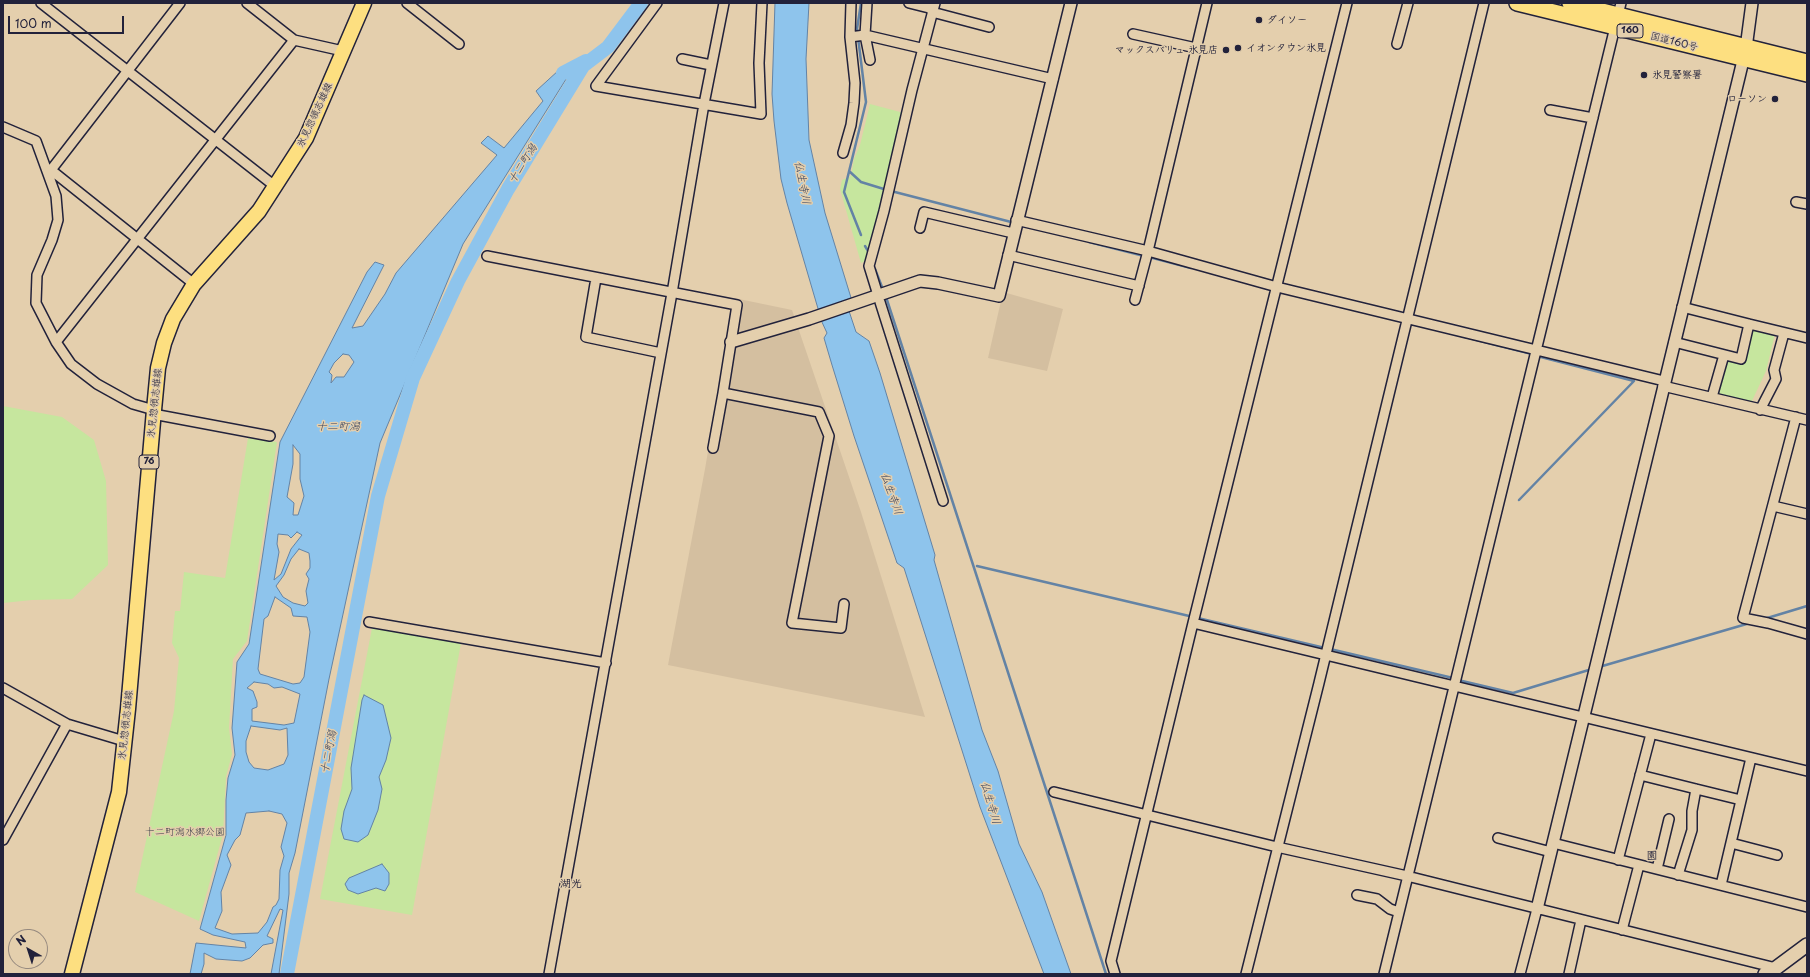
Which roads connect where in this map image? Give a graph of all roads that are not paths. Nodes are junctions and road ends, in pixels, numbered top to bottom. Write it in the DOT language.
graph roads {
  1 [pos="41,3"];
  2 [pos="180,3"];
  3 [pos="247,3"];
  4 [pos="364,3"];
  5 [pos="407,3"];
  6 [pos="657,3"];
  7 [pos="724,3"];
  8 [pos="762,3"];
  9 [pos="851,3"];
  10 [pos="867,3"];
  11 [pos="908,3"];
  12 [pos="1071,3"];
  13 [pos="1207,3"];
  14 [pos="1347,3"];
  15 [pos="1408,3"];
  16 [pos="1484,3"];
  17 [pos="1517,3"];
  18 [pos="1570,3"];
  19 [pos="1752,3"];
  20 [pos="934,8"];
  21 [pos="1618,15"];
  22 [pos="989,26"];
  23 [pos="1133,34"];
  24 [pos="865,35"];
  25 [pos="850,37"];
  26 [pos="294,40"];
  27 [pos="459,44"];
  28 [pos="1397,44"];
  29 [pos="1196,48"];
  30 [pos="923,49"];
  31 [pos="343,51"];
  32 [pos="1745,53"];
  33 [pos="682,59"];
  34 [pos="870,60"];
  35 [pos="1807,62"];
  36 [pos="712,65"];
  37 [pos="127,71"];
  38 [pos="1807,74"];
  39 [pos="1053,79"];
  40 [pos="704,104"];
  41 [pos="1550,110"];
  42 [pos="1593,118"];
  43 [pos="3,127"];
  44 [pos="216,140"];
  45 [pos="843,153"];
  46 [pos="49,171"];
  47 [pos="276,187"];
  48 [pos="1796,202"];
  49 [pos="1807,204"];
  50 [pos="1016,220"];
  51 [pos="920,228"];
  52 [pos="1014,233"];
  53 [pos="136,238"];
  54 [pos="1148,251"];
  55 [pos="1008,255"];
  56 [pos="487,256"];
  57 [pos="596,278"];
  58 [pos="194,284"];
  59 [pos="1139,286"];
  60 [pos="1277,287"];
  61 [pos="877,292"];
  62 [pos="672,293"];
  63 [pos="1135,300"];
  64 [pos="880,302"];
  65 [pos="1682,307"];
  66 [pos="1407,319"];
  67 [pos="1749,324"];
  68 [pos="1784,333"];
  69 [pos="1807,338"];
  70 [pos="56,342"];
  71 [pos="731,342"];
  72 [pos="1674,342"];
  73 [pos="1536,351"];
  74 [pos="661,352"];
  75 [pos="1724,355"];
  76 [pos="1664,383"];
  77 [pos="723,393"];
  78 [pos="1712,397"];
  79 [pos="1760,410"];
  80 [pos="153,412"];
  81 [pos="1796,417"];
  82 [pos="1807,420"];
  83 [pos="270,436"];
  84 [pos="713,448"];
  85 [pos="943,501"];
  86 [pos="1773,506"];
  87 [pos="1807,514"];
  88 [pos="844,604"];
  89 [pos="369,622"];
  90 [pos="1193,623"];
  91 [pos="1807,634"];
  92 [pos="1326,655"];
  93 [pos="606,663"];
  94 [pos="1453,686"];
  95 [pos="3,688"];
  96 [pos="1582,717"];
  97 [pos="67,724"];
  98 [pos="1651,734"];
  99 [pos="124,741"];
  100 [pos="1751,758"];
  101 [pos="1807,771"];
  102 [pos="1640,775"];
  103 [pos="1696,789"];
  104 [pos="1054,792"];
  105 [pos="1741,800"];
  106 [pos="1148,814"];
  107 [pos="1669,819"];
  108 [pos="1498,838"];
  109 [pos="3,840"];
  110 [pos="1730,843"];
  111 [pos="1277,847"];
  112 [pos="1552,847"];
  113 [pos="1777,855"];
  114 [pos="1618,860"];
  115 [pos="1639,865"];
  116 [pos="1657,869"];
  117 [pos="1678,875"];
  118 [pos="1407,876"];
  119 [pos="1721,885"];
  120 [pos="1357,895"];
  121 [pos="1807,907"];
  122 [pos="1537,909"];
  123 [pos="1399,912"];
  124 [pos="1581,920"];
  125 [pos="1622,930"];
  126 [pos="1807,945"];
  127 [pos="1771,971"];
  128 [pos="72,974"];
  129 [pos="549,974"];
  130 [pos="1115,974"];
  131 [pos="1246,974"];
  132 [pos="1384,974"];
  133 [pos="1520,974"];
  134 [pos="1569,974"];
  1 -- 37 [label="street"];
  2 -- 37 [label="street"];
  3 -- 26 [label="street"];
  4 -- 31 [label="main road, 氷見惣領志雄線 / 76"];
  5 -- 27 [label="street"];
  6 -- 40 [label="street"];
  7 -- 36 [label="street"];
  8 -- 40 [label="street"];
  9 -- 25 [label="street"];
  10 -- 24 [label="street"];
  11 -- 20 [label="street"];
  12 -- 39 [label="street"];
  13 -- 29 [label="street"];
  14 -- 60 [label="street"];
  15 -- 28 [label="street"];
  16 -- 66 [label="street"];
  17 -- 21 [label="highway, 国道160号 / 160"];
  18 -- 21 [label="highway, 国道160号 / 160"];
  19 -- 32 [label="street"];
  20 -- 22 [label="street"];
  20 -- 30 [label="street"];
  21 -- 32 [label="highway, 国道160号 / 160"];
  21 -- 42 [label="street"];
  23 -- 29 [label="street"];
  24 -- 25 [label="street"];
  24 -- 30 [label="street"];
  24 -- 34 [label="street"];
  25 -- 45 [label="street"];
  26 -- 31 [label="street"];
  26 -- 44 [label="street"];
  29 -- 54 [label="street"];
  30 -- 39 [label="street"];
  30 -- 61 [label="street"];
  31 -- 47 [label="main road, 氷見惣領志雄線 / 76"];
  32 -- 35 [label="highway, 国道160号 / 160"];
  32 -- 38 [label="highway, 国道160号 / 160"];
  32 -- 65 [label="street"];
  33 -- 36 [label="street"];
  36 -- 40 [label="street"];
  37 -- 44 [label="street"];
  37 -- 46 [label="street"];
  39 -- 50 [label="street"];
  40 -- 62 [label="street"];
  41 -- 42 [label="street"];
  42 -- 73 [label="street"];
  43 -- 46 [label="street"];
  44 -- 47 [label="street"];
  44 -- 53 [label="street"];
  46 -- 53 [label="street"];
  46 -- 70 [label="street"];
  47 -- 58 [label="main road, 氷見惣領志雄線 / 76"];
  48 -- 49 [label="street"];
  50 -- 52 [label="street"];
  50 -- 54 [label="street"];
  51 -- 52 [label="street"];
  52 -- 55 [label="street"];
  53 -- 58 [label="street"];
  53 -- 70 [label="street"];
  54 -- 59 [label="street"];
  54 -- 60 [label="street"];
  55 -- 59 [label="street"];
  55 -- 71 [label="street"];
  56 -- 57 [label="street"];
  57 -- 62 [label="street"];
  57 -- 74 [label="street"];
  58 -- 80 [label="main road, 氷見惣領志雄線 / 76"];
  59 -- 63 [label="street"];
  60 -- 66 [label="street"];
  60 -- 90 [label="street"];
  62 -- 71 [label="street"];
  62 -- 74 [label="street"];
  64 -- 85 [label="street"];
  65 -- 67 [label="street"];
  65 -- 72 [label="street"];
  66 -- 73 [label="street"];
  66 -- 92 [label="street"];
  67 -- 68 [label="street"];
  67 -- 75 [label="street"];
  68 -- 69 [label="street"];
  68 -- 79 [label="street"];
  70 -- 80 [label="street"];
  71 -- 77 [label="street"];
  72 -- 75 [label="street"];
  72 -- 76 [label="street"];
  73 -- 76 [label="street"];
  73 -- 94 [label="street"];
  74 -- 93 [label="street"];
  75 -- 78 [label="street"];
  76 -- 78 [label="street"];
  76 -- 96 [label="street"];
  77 -- 84 [label="street"];
  77 -- 88 [label="street"];
  78 -- 79 [label="street"];
  79 -- 81 [label="street"];
  80 -- 83 [label="street"];
  80 -- 99 [label="main road, 氷見惣領志雄線 / 76"];
  81 -- 82 [label="street"];
  81 -- 86 [label="street"];
  86 -- 87 [label="street"];
  86 -- 91 [label="street"];
  89 -- 93 [label="street"];
  90 -- 92 [label="street"];
  90 -- 106 [label="street"];
  92 -- 94 [label="street"];
  92 -- 111 [label="street"];
  93 -- 129 [label="street"];
  94 -- 96 [label="street"];
  94 -- 118 [label="street"];
  95 -- 97 [label="street"];
  96 -- 98 [label="street"];
  96 -- 112 [label="street"];
  97 -- 99 [label="street"];
  97 -- 109 [label="street"];
  98 -- 100 [label="street"];
  98 -- 102 [label="street"];
  99 -- 128 [label="main road, 氷見惣領志雄線 / 76"];
  100 -- 101 [label="street"];
  100 -- 105 [label="street"];
  102 -- 103 [label="street"];
  102 -- 114 [label="street"];
  103 -- 105 [label="street"];
  103 -- 117 [label="street"];
  104 -- 106 [label="street"];
  105 -- 110 [label="street"];
  106 -- 111 [label="street"];
  106 -- 130 [label="street"];
  107 -- 116 [label="street"];
  108 -- 112 [label="street"];
  110 -- 113 [label="street"];
  110 -- 119 [label="street"];
  111 -- 118 [label="street"];
  111 -- 131 [label="street"];
  112 -- 114 [label="street"];
  112 -- 122 [label="street"];
  114 -- 115 [label="street"];
  115 -- 116 [label="street"];
  115 -- 125 [label="street"];
  116 -- 117 [label="street"];
  117 -- 119 [label="street"];
  118 -- 122 [label="street"];
  118 -- 123 [label="street"];
  119 -- 121 [label="street"];
  120 -- 123 [label="street"];
  122 -- 124 [label="street"];
  122 -- 133 [label="street"];
  123 -- 132 [label="street"];
  124 -- 125 [label="street"];
  124 -- 134 [label="street"];
  125 -- 127 [label="street"];
  126 -- 127 [label="main road"];
}
